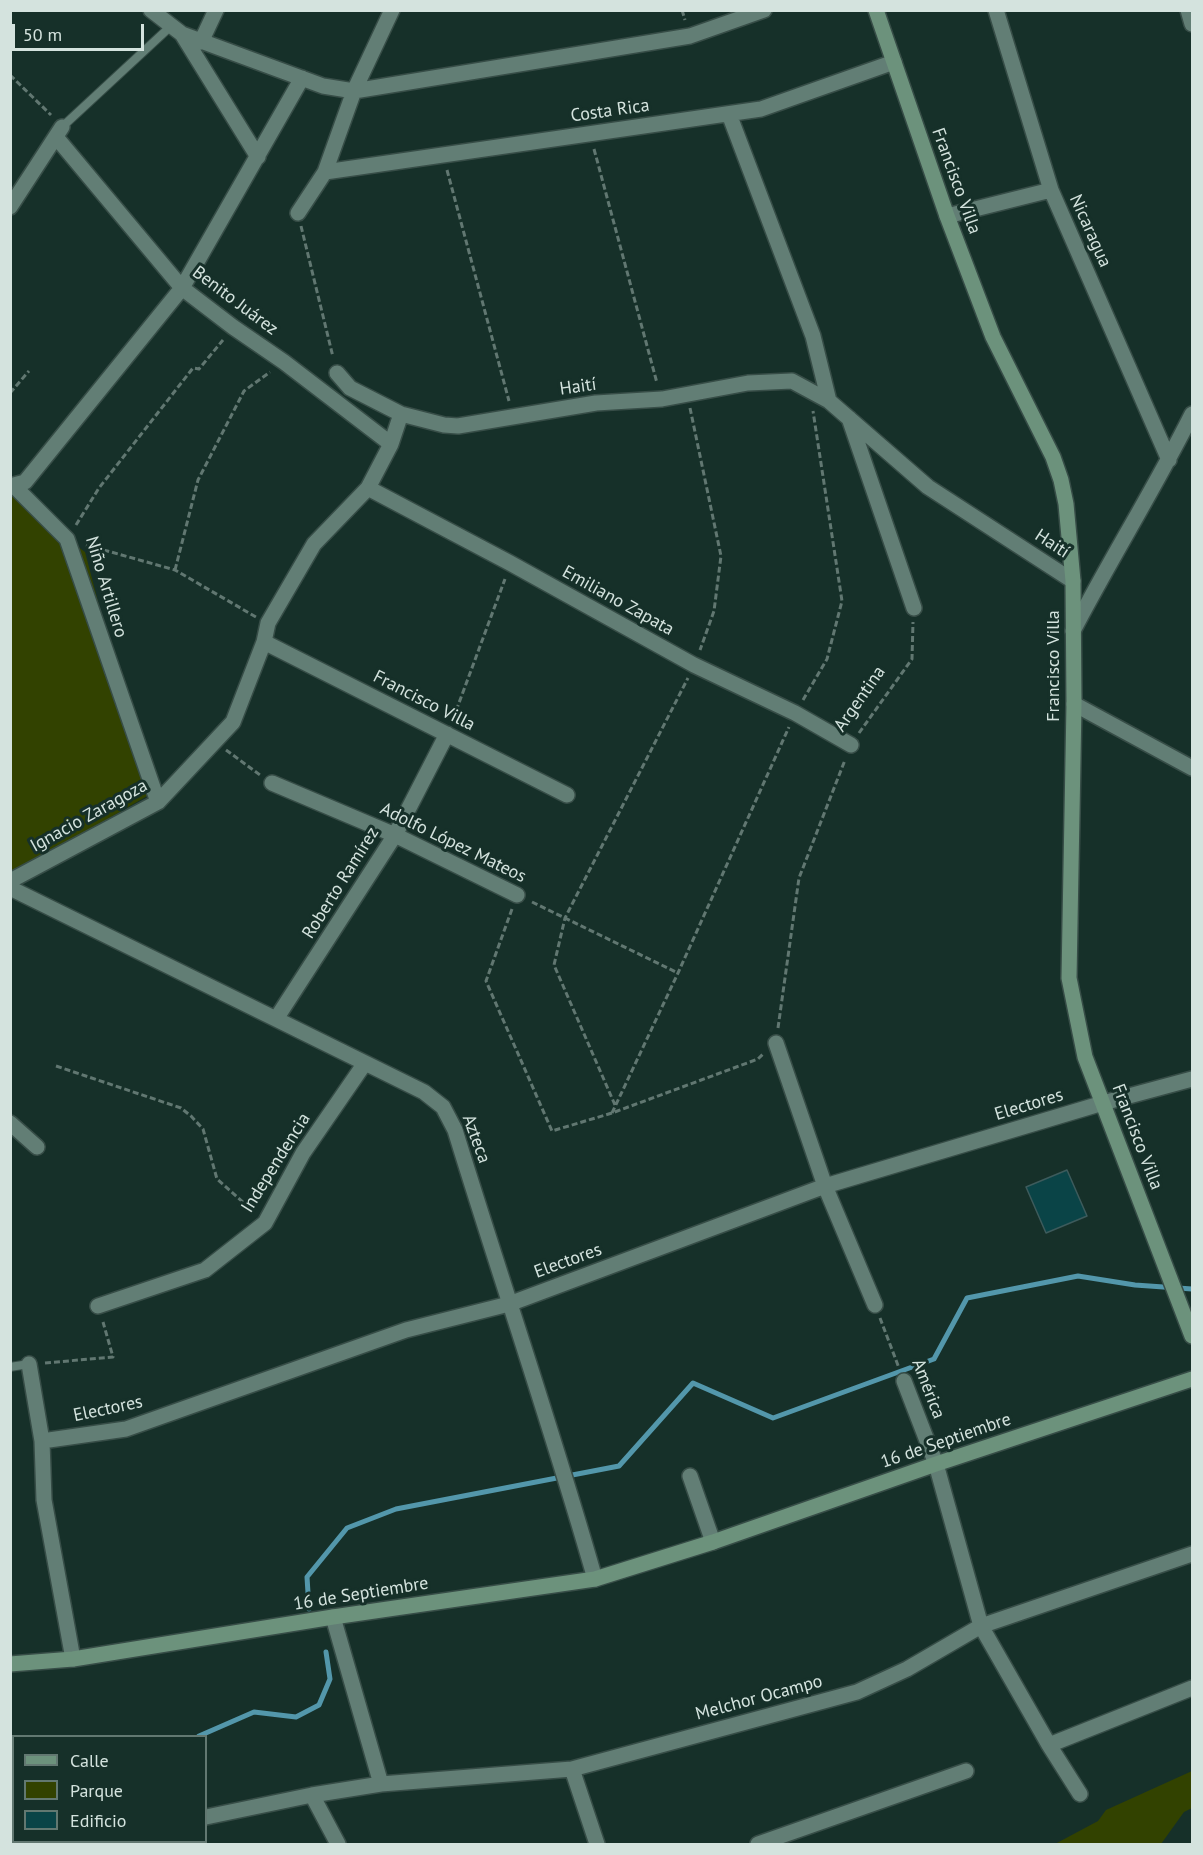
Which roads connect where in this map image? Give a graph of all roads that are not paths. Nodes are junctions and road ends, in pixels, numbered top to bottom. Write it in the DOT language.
graph roads {
  1 [pos="151,10"];
  2 [pos="216,10"];
  3 [pos="392,10"];
  4 [pos="764,10"];
  5 [pos="876,10"];
  6 [pos="996,10"];
  7 [pos="1188,10"];
  8 [pos="1192,24"];
  9 [pos="176,30"];
  10 [pos="201,42"];
  11 [pos="894,62"];
  12 [pos="302,78"];
  13 [pos="354,92"];
  14 [pos="729,114"];
  15 [pos="59,132"];
  16 [pos="258,157"];
  17 [pos="325,172"];
  18 [pos="1051,190"];
  19 [pos="10,207"];
  20 [pos="298,213"];
  21 [pos="947,216"];
  22 [pos="182,288"];
  23 [pos="337,373"];
  24 [pos="829,401"];
  25 [pos="401,414"];
  26 [pos="1192,414"];
  27 [pos="848,416"];
  28 [pos="391,444"];
  29 [pos="1169,460"];
  30 [pos="12,486"];
  31 [pos="368,488"];
  32 [pos="1073,581"];
  33 [pos="914,608"];
  34 [pos="1072,631"];
  35 [pos="264,642"];
  36 [pos="1074,704"];
  37 [pos="447,734"];
  38 [pos="850,745"];
  39 [pos="1192,768"];
  40 [pos="272,783"];
  41 [pos="567,795"];
  42 [pos="158,802"];
  43 [pos="396,835"];
  44 [pos="10,881"];
  45 [pos="10,888"];
  46 [pos="517,895"];
  47 [pos="276,1019"];
  48 [pos="776,1043"];
  49 [pos="365,1063"];
  50 [pos="1192,1079"];
  51 [pos="1103,1103"];
  52 [pos="10,1123"];
  53 [pos="37,1147"];
  54 [pos="825,1186"];
  55 [pos="508,1304"];
  56 [pos="875,1305"];
  57 [pos="98,1306"];
  58 [pos="1192,1335"];
  59 [pos="29,1364"];
  60 [pos="10,1367"];
  61 [pos="1192,1379"];
  62 [pos="904,1381"];
  63 [pos="42,1441"];
  64 [pos="936,1464"];
  65 [pos="690,1476"];
  66 [pos="713,1542"];
  67 [pos="1192,1554"];
  68 [pos="595,1579"];
  69 [pos="333,1617"];
  70 [pos="981,1626"];
  71 [pos="73,1659"];
  72 [pos="10,1664"];
  73 [pos="1192,1688"];
  74 [pos="1049,1745"];
  75 [pos="572,1769"];
  76 [pos="966,1771"];
  77 [pos="381,1784"];
  78 [pos="1080,1794"];
  79 [pos="312,1795"];
  80 [pos="207,1817"];
  81 [pos="338,1845"];
  82 [pos="597,1845"];
  83 [pos="758,1845"];
  1 -- 9 [label="street"];
  2 -- 10 [label="street"];
  3 -- 13 [label="street"];
  4 -- 13 [label="street"];
  5 -- 11 [label="street, Francisco Villa"];
  6 -- 18 [label="street, Nicaragua"];
  7 -- 8 [label="street"];
  9 -- 10 [label="street"];
  9 -- 15 [label="lane"];
  9 -- 16 [label="street"];
  10 -- 12 [label="street"];
  11 -- 14 [label="street, Costa Rica"];
  11 -- 21 [label="street, Francisco Villa"];
  12 -- 13 [label="street"];
  12 -- 16 [label="street"];
  13 -- 17 [label="street"];
  14 -- 17 [label="street, Costa Rica"];
  14 -- 24 [label="street"];
  15 -- 19 [label="street"];
  15 -- 22 [label="street, Benito Juárez"];
  16 -- 22 [label="street"];
  17 -- 20 [label="street"];
  18 -- 21 [label="street"];
  18 -- 29 [label="street, Nicaragua"];
  21 -- 32 [label="street, Francisco Villa"];
  22 -- 28 [label="street, Benito Juárez"];
  22 -- 30 [label="street"];
  23 -- 25 [label="street, Haití"];
  24 -- 25 [label="street, Haití"];
  24 -- 27 [label="street, Haití"];
  25 -- 28 [label="street, Ignacio Zaragoza"];
  26 -- 29 [label="street"];
  27 -- 32 [label="street, Haití"];
  27 -- 33 [label="street"];
  28 -- 31 [label="street, Ignacio Zaragoza"];
  29 -- 34 [label="street"];
  30 -- 42 [label="street, Niño Artillero"];
  31 -- 35 [label="street, Ignacio Zaragoza"];
  31 -- 38 [label="street, Emiliano Zapata"];
  32 -- 34 [label="street, Francisco Villa"];
  34 -- 36 [label="street, Francisco Villa"];
  35 -- 37 [label="street, Francisco Villa"];
  35 -- 42 [label="street, Ignacio Zaragoza"];
  36 -- 39 [label="street"];
  36 -- 51 [label="street, Francisco Villa"];
  37 -- 41 [label="street, Francisco Villa"];
  37 -- 43 [label="street, Roberto Ramírez"];
  40 -- 43 [label="street, Adolfo López Mateos"];
  42 -- 44 [label="street, Ignacio Zaragoza"];
  43 -- 46 [label="street, Adolfo López Mateos"];
  43 -- 47 [label="street, Roberto Ramírez"];
  45 -- 47 [label="street, Azteca"];
  47 -- 49 [label="street, Azteca"];
  48 -- 54 [label="street"];
  49 -- 55 [label="street, Azteca"];
  49 -- 57 [label="street, Independencia"];
  50 -- 51 [label="street, Electores"];
  51 -- 54 [label="street, Electores"];
  51 -- 58 [label="street, Francisco Villa"];
  52 -- 53 [label="street"];
  54 -- 55 [label="street, Electores"];
  54 -- 56 [label="street"];
  55 -- 63 [label="street, Electores"];
  55 -- 68 [label="street, Azteca"];
  59 -- 60 [label="lane"];
  59 -- 63 [label="street"];
  61 -- 64 [label="street, 16 de Septiembre"];
  62 -- 64 [label="street, América"];
  63 -- 71 [label="street"];
  64 -- 66 [label="street, 16 de Septiembre"];
  64 -- 70 [label="street, América"];
  65 -- 66 [label="street"];
  66 -- 68 [label="street, 16 de Septiembre"];
  67 -- 70 [label="street, Melchor Ocampo"];
  68 -- 69 [label="street, 16 de Septiembre"];
  69 -- 71 [label="street, 16 de Septiembre"];
  69 -- 77 [label="street"];
  70 -- 74 [label="street, América"];
  70 -- 75 [label="street, Melchor Ocampo"];
  71 -- 72 [label="street, 16 de Septiembre"];
  73 -- 74 [label="street"];
  74 -- 78 [label="street, América"];
  75 -- 77 [label="street, Melchor Ocampo"];
  75 -- 82 [label="street"];
  76 -- 83 [label="street"];
  77 -- 79 [label="street, Melchor Ocampo"];
  79 -- 80 [label="street, Melchor Ocampo"];
  79 -- 81 [label="street"];
}
